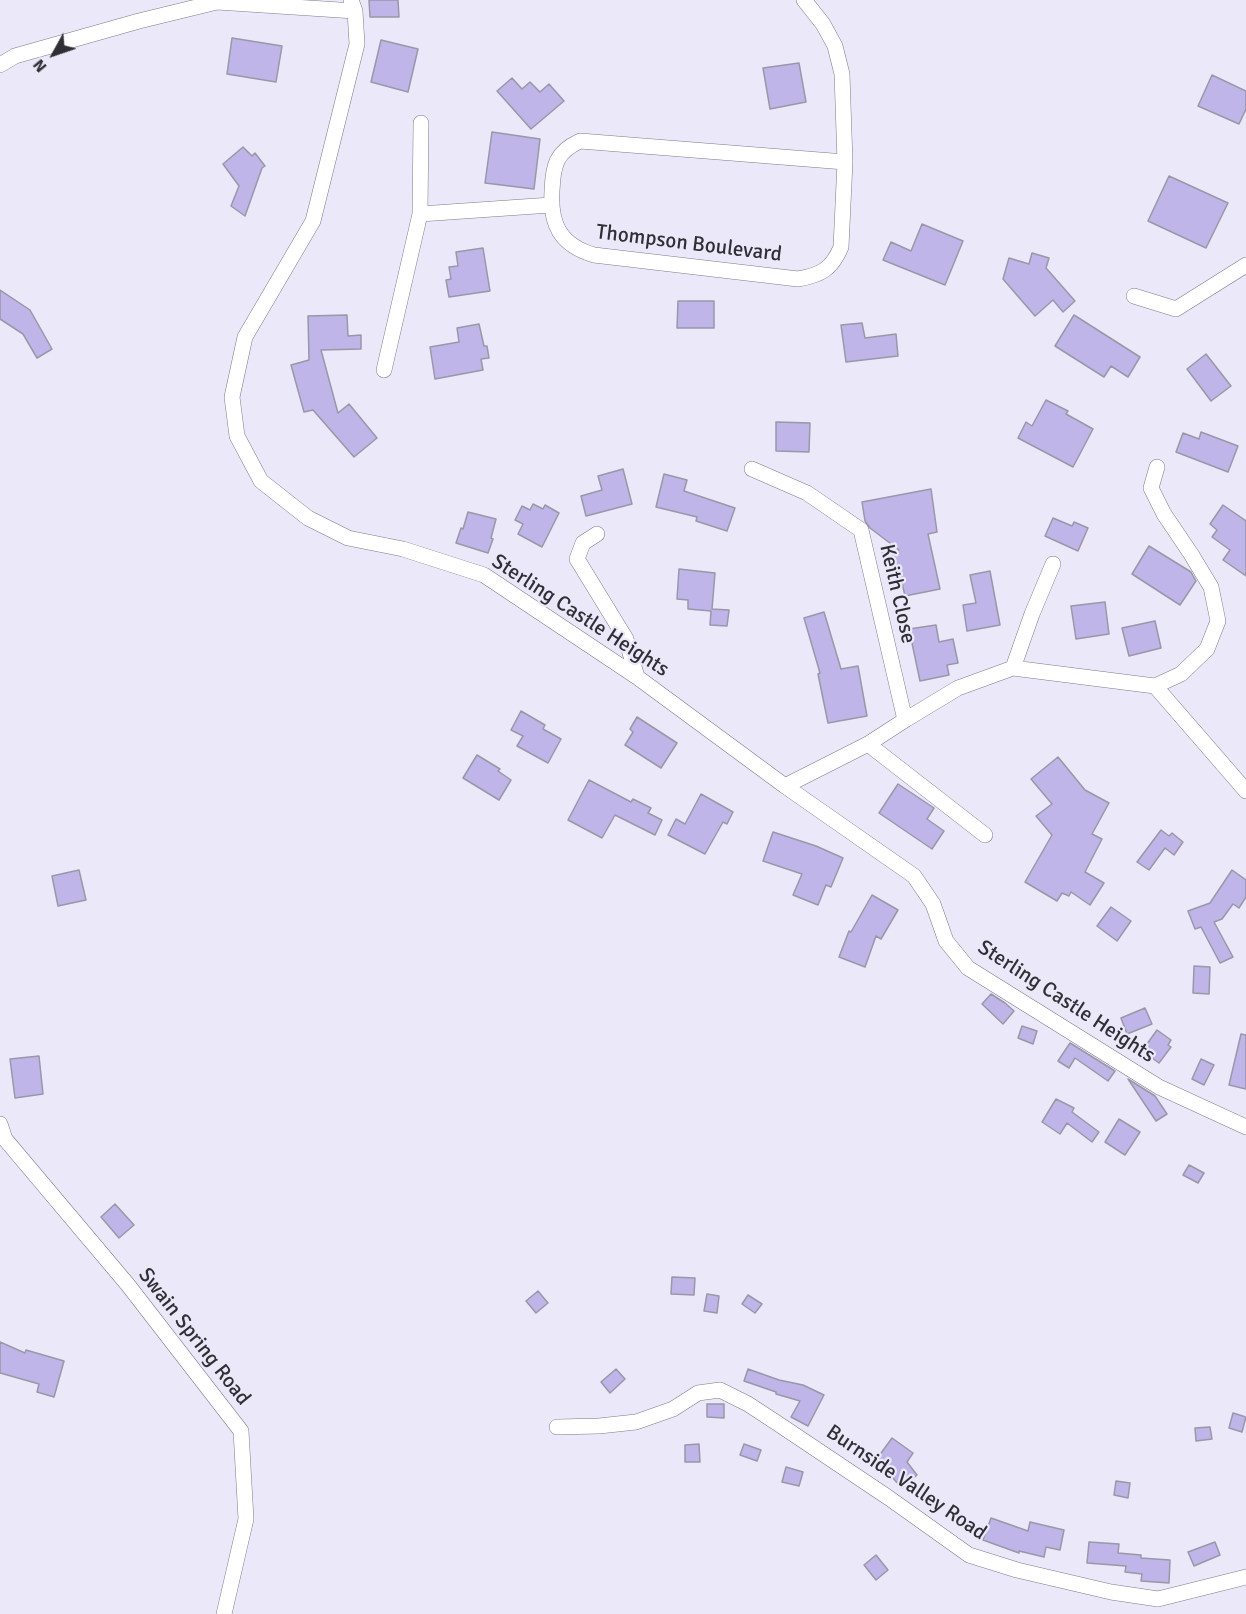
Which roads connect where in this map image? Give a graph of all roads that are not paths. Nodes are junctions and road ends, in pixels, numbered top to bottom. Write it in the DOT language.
graph roads {
  1 [pos="804,0"];
  2 [pos="353,5"];
  3 [pos="0,65"];
  4 [pos="422,123"];
  5 [pos="845,162"];
  6 [pos="551,205"];
  7 [pos="420,214"];
  8 [pos="1246,265"];
  9 [pos="1134,296"];
  10 [pos="384,370"];
  11 [pos="1157,467"];
  12 [pos="752,469"];
  13 [pos="597,534"];
  14 [pos="1053,564"];
  15 [pos="1013,668"];
  16 [pos="637,677"];
  17 [pos="1155,686"];
  18 [pos="905,720"];
  19 [pos="868,744"];
  20 [pos="785,786"];
  21 [pos="1246,791"];
  22 [pos="985,836"];
  23 [pos="0,1124"];
  24 [pos="1246,1127"];
  25 [pos="558,1427"];
  26 [pos="1246,1577"];
  27 [pos="224,1614"];
  1 -- 5 [label="street, Thompson Boulevard"];
  2 -- 3 [label="street"];
  2 -- 16 [label="street, Sterling Castle Heights"];
  4 -- 7 [label="street"];
  5 -- 6 [label="street, Thompson Boulevard"];
  5 -- 6 [label="street, Thompson Boulevard"];
  6 -- 7 [label="street"];
  7 -- 10 [label="street"];
  8 -- 9 [label="street"];
  11 -- 17 [label="street"];
  12 -- 18 [label="street, Keith Close"];
  13 -- 16 [label="street"];
  14 -- 15 [label="street"];
  15 -- 17 [label="street"];
  15 -- 18 [label="street"];
  16 -- 20 [label="street, Sterling Castle Heights"];
  17 -- 21 [label="street"];
  18 -- 19 [label="street"];
  19 -- 20 [label="street"];
  19 -- 22 [label="street"];
  20 -- 24 [label="street, Sterling Castle Heights"];
  23 -- 27 [label="street, Swain Spring Road"];
  25 -- 26 [label="street, Burnside Valley Road"];
}
